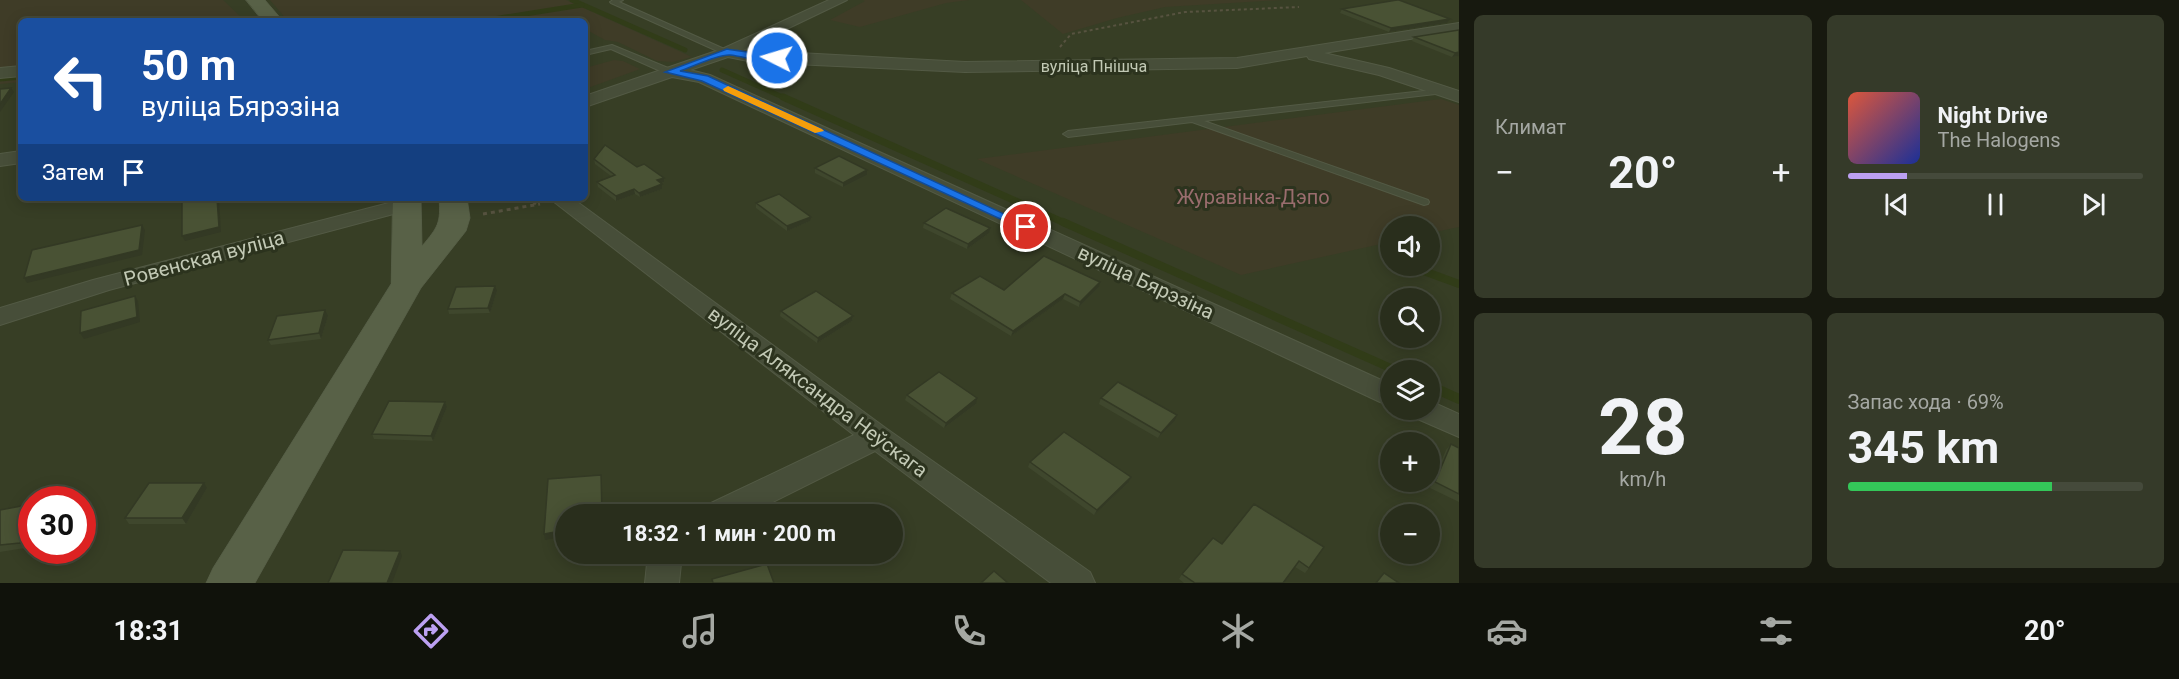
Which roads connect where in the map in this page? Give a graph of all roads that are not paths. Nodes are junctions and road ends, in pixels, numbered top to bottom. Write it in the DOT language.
graph roads {
  1 [pos="255,0"];
  2 [pos="620,0"];
  3 [pos="840,0"];
  4 [pos="270,18"];
  5 [pos="1459,27"];
  6 [pos="588,52"];
  7 [pos="727,52"];
  8 [pos="1303,53"];
  9 [pos="18,71"];
  10 [pos="670,72"];
  11 [pos="0,73"];
  12 [pos="1441,91"];
  13 [pos="1459,97"];
  14 [pos="588,101"];
  15 [pos="1192,120"];
  16 [pos="1068,134"];
  17 [pos="18,157"];
  18 [pos="0,160"];
  19 [pos="408,201"];
  20 [pos="453,201"];
  21 [pos="548,201"];
  22 [pos="1424,202"];
  23 [pos="407,284"];
  24 [pos="0,317"];
  25 [pos="1380,390"];
  26 [pos="1440,418"];
  27 [pos="1459,426"];
  28 [pos="877,437"];
  29 [pos="740,504"];
  30 [pos="664,564"];
  31 [pos="230,583"];
  32 [pos="662,583"];
  33 [pos="1078,583"];
  1 -- 4 [label="main road"];
  2 -- 7 [label="lane"];
  3 -- 7 [label="street, вуліца Пнішча"];
  5 -- 8 [label="street, вуліца Пнішча"];
  6 -- 10 [label="lane"];
  7 -- 8 [label="street, вуліца Пнішча"];
  7 -- 10 [label="street, вуліца Пнішча"];
  8 -- 12 [label="street"];
  9 -- 11 [label="street"];
  10 -- 14 [label="street, вуліца Пнішча"];
  10 -- 25 [label="street, вуліца Бярэзіна"];
  12 -- 13 [label="street"];
  12 -- 15 [label="lane"];
  15 -- 16 [label="lane"];
  15 -- 22 [label="lane"];
  17 -- 18 [label="street"];
  19 -- 23 [label="main road"];
  19 -- 24 [label="street, Ровенская вуліца"];
  20 -- 23 [label="main road"];
  21 -- 28 [label="street, вуліца Аляксандра Неўскага"];
  23 -- 31 [label="main road"];
  26 -- 27 [label="street"];
  28 -- 29 [label="street"];
  28 -- 33 [label="street, вуліца Аляксандра Неўскага"];
  30 -- 32 [label="street"];
}
